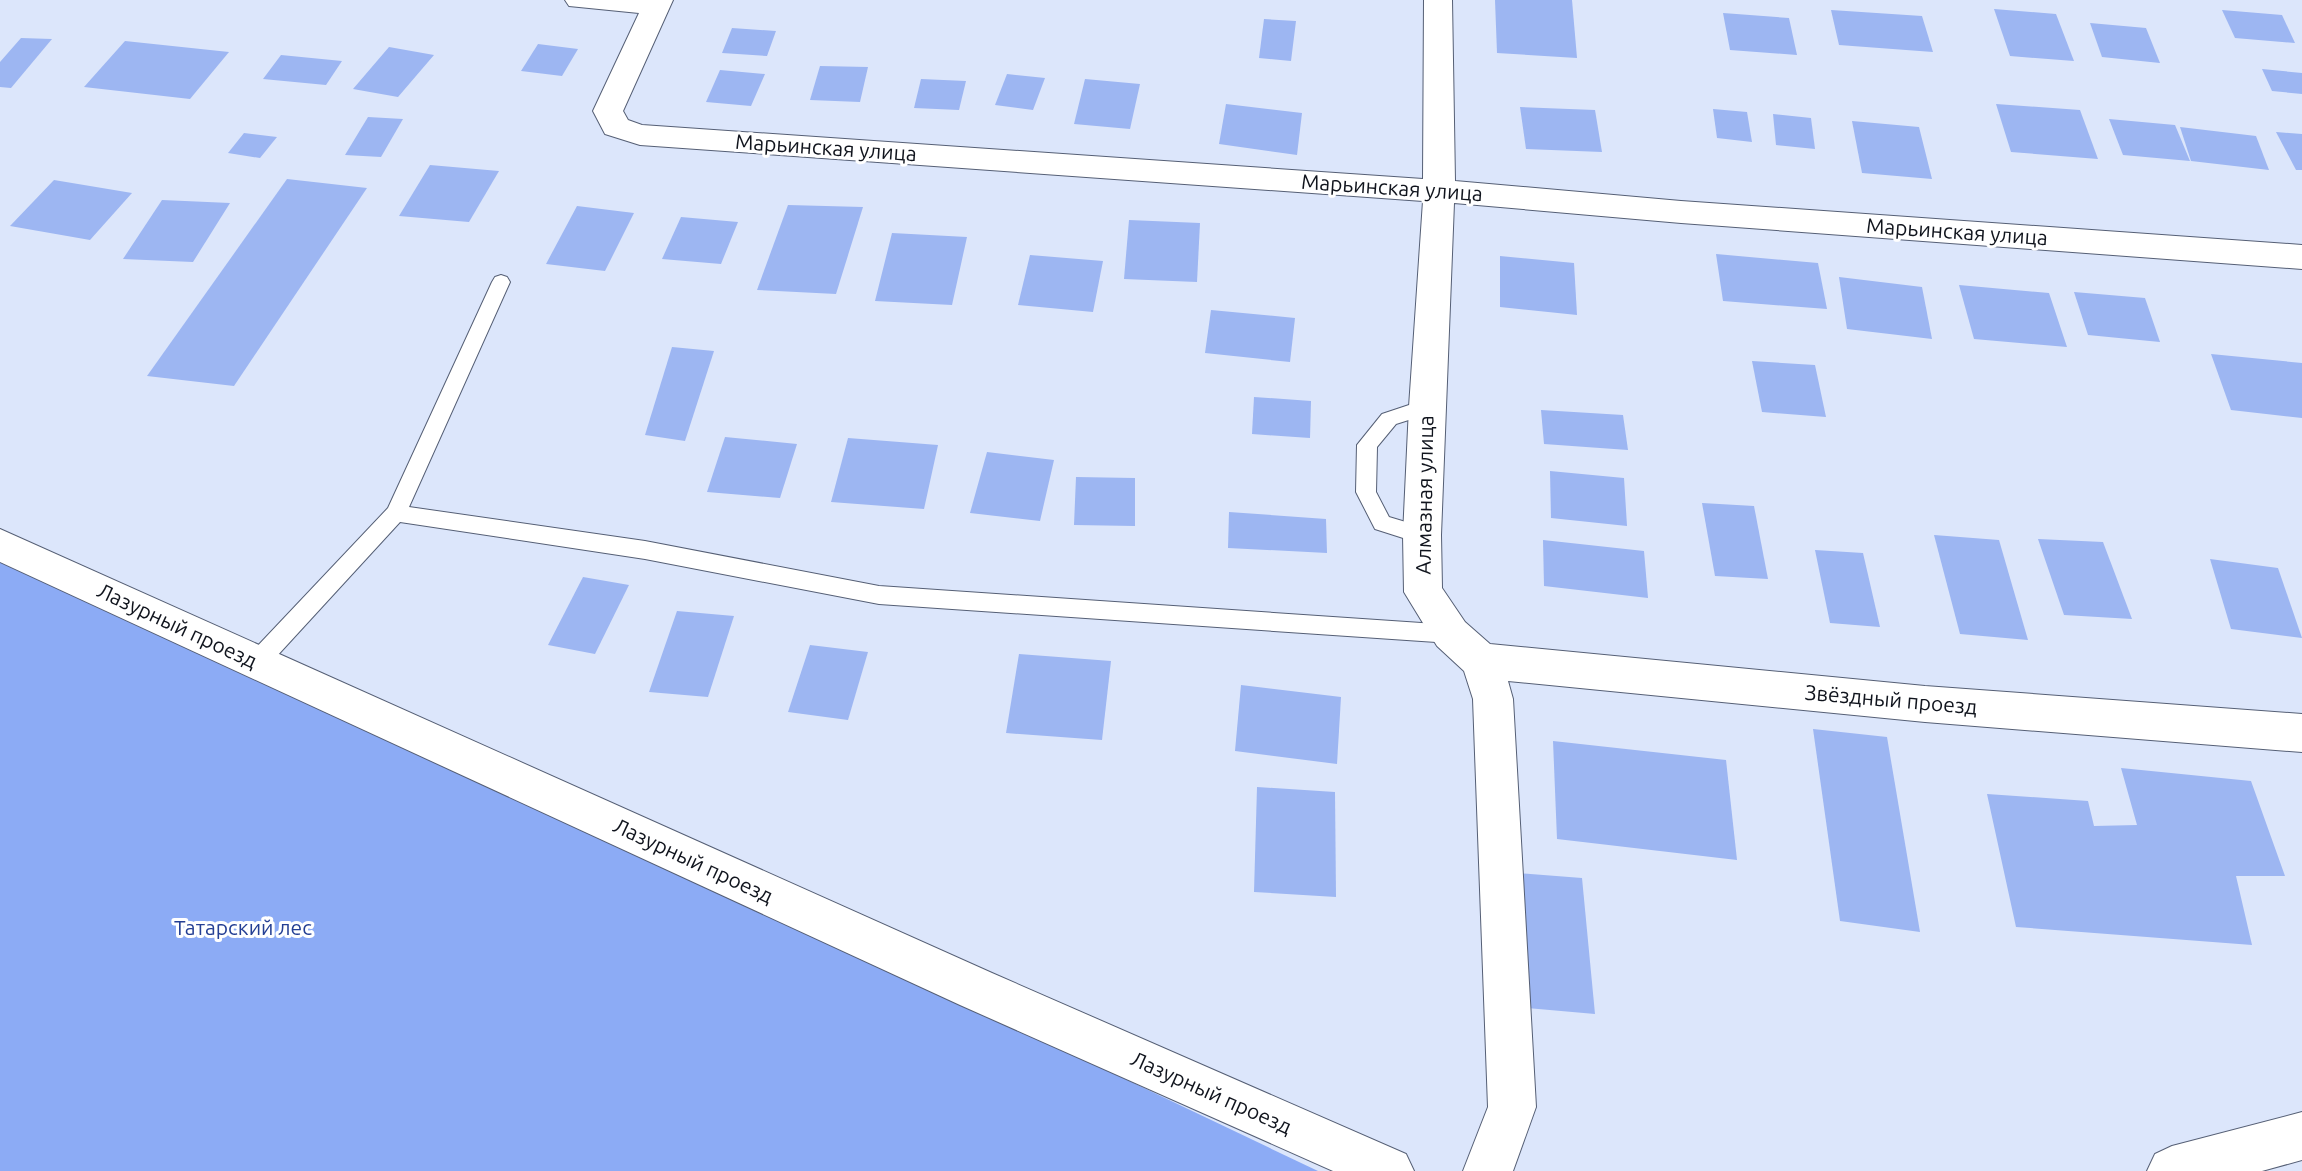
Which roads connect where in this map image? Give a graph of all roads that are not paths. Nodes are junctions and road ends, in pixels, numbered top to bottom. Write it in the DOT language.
graph roads {
  1 [pos="579,0"];
  2 [pos="1438,0"];
  3 [pos="658,3"];
  4 [pos="1439,191"];
  5 [pos="2302,257"];
  6 [pos="501,282"];
  7 [pos="1427,407"];
  8 [pos="396,513"];
  9 [pos="1422,535"];
  10 [pos="0,545"];
  11 [pos="1451,634"];
  12 [pos="1481,661"];
  13 [pos="257,662"];
  14 [pos="2302,733"];
  15 [pos="2302,1136"];
  16 [pos="1389,1171"];
  17 [pos="1488,1171"];
  18 [pos="2172,1171"];
  1 -- 3 [label="street, Марьинская улица"];
  2 -- 4 [label="street, Алмазная улица"];
  3 -- 4 [label="street, Марьинская улица"];
  4 -- 5 [label="street, Марьинская улица"];
  4 -- 7 [label="street, Алмазная улица"];
  6 -- 8 [label="lane"];
  7 -- 9 [label="street, Алмазная улица"];
  7 -- 9 [label="lane"];
  8 -- 11 [label="lane"];
  8 -- 13 [label="lane"];
  9 -- 11 [label="street, Алмазная улица"];
  10 -- 13 [label="street, Лазурный проезд"];
  11 -- 12 [label="street, Алмазная улица"];
  12 -- 14 [label="street, Звёздный проезд"];
  12 -- 17 [label="street"];
  13 -- 16 [label="street, Лазурный проезд"];
  15 -- 18 [label="street"];
}
